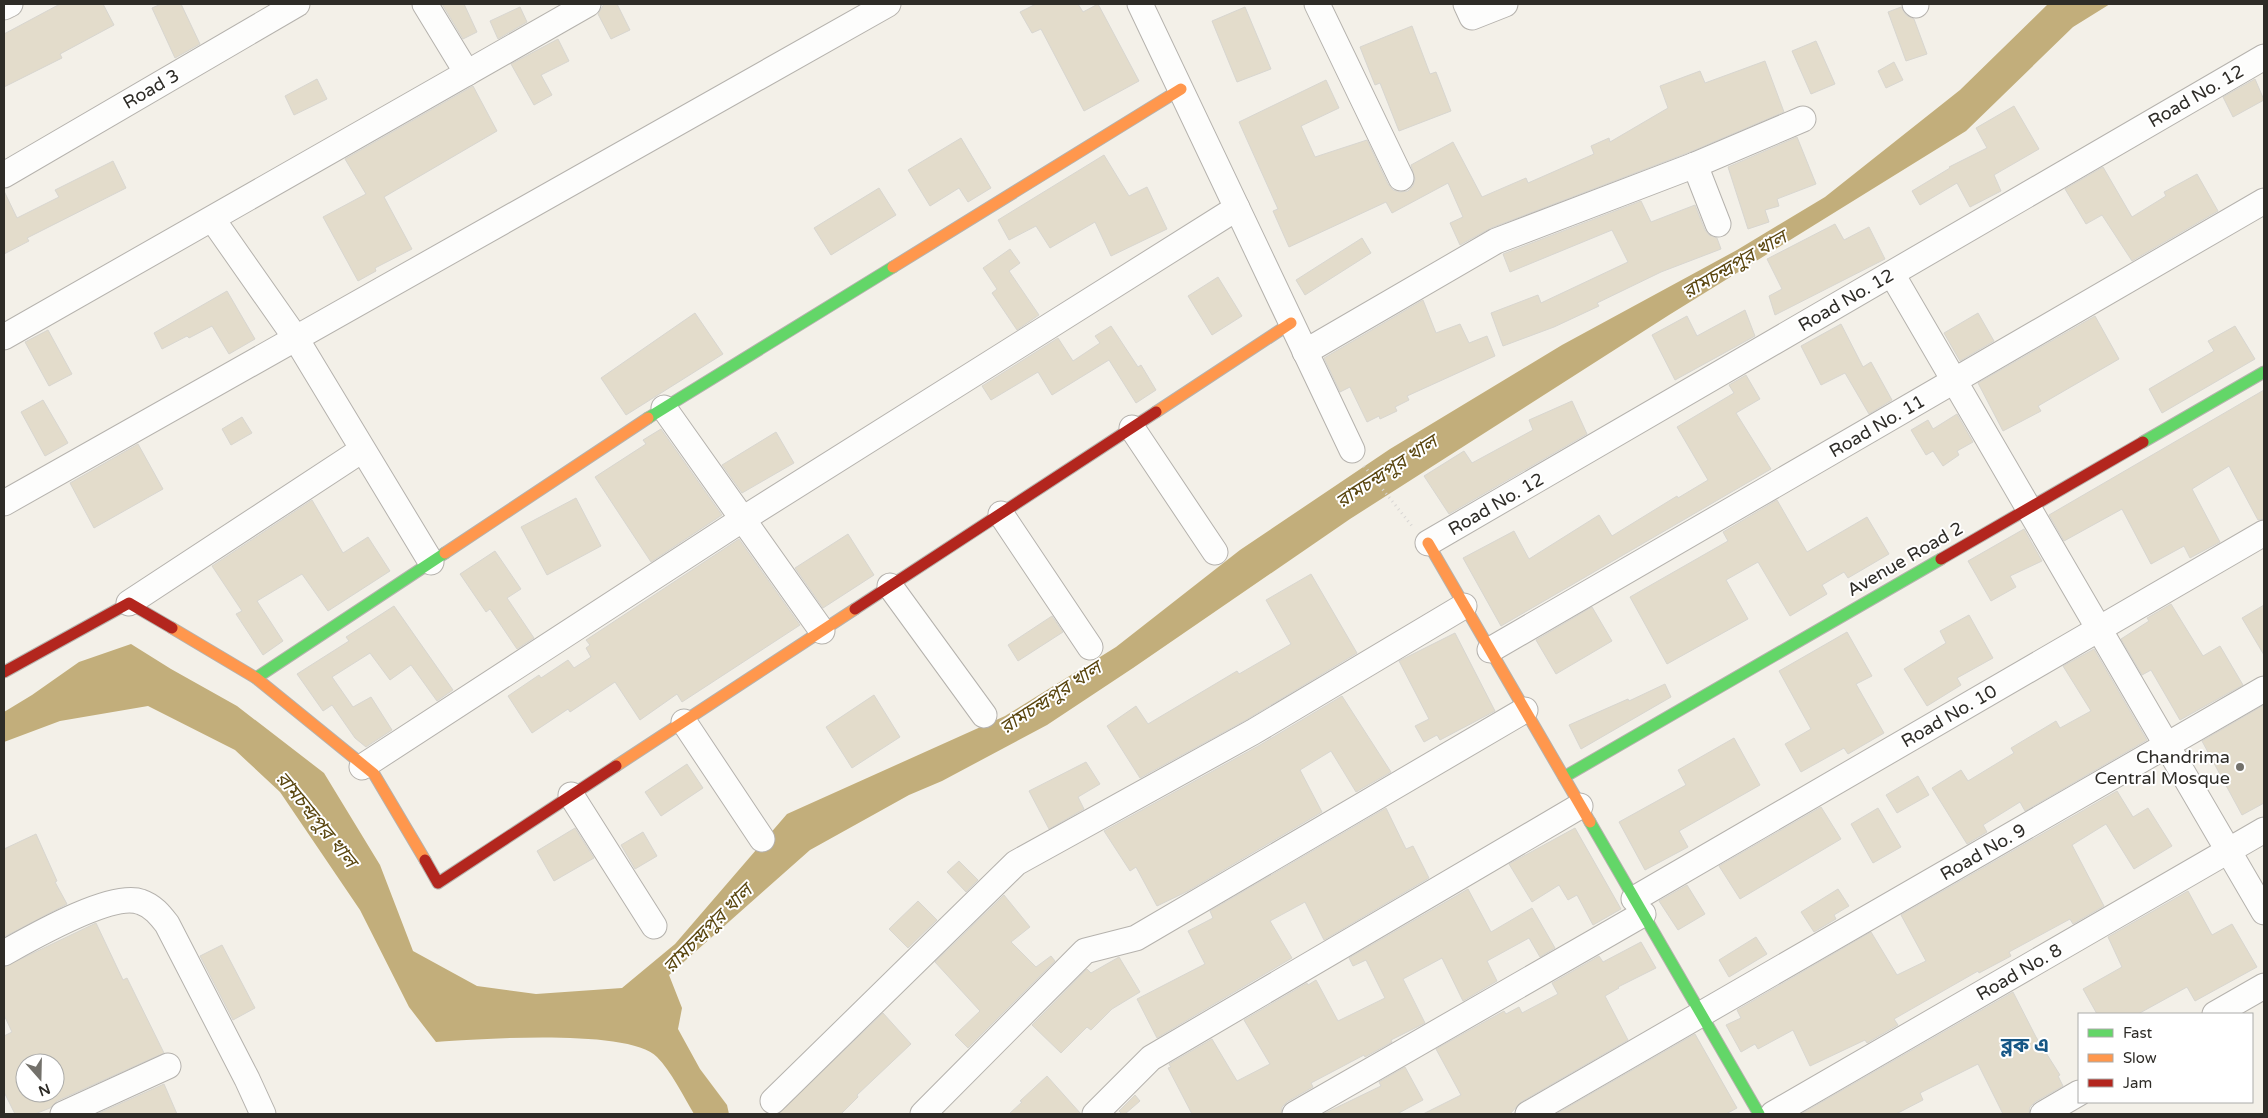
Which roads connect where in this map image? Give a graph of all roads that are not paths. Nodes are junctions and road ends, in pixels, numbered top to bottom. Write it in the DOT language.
graph roads {
  1 [pos="10,4"];
  2 [pos="297,4"];
  3 [pos="425,4"];
  4 [pos="588,4"];
  5 [pos="888,4"];
  6 [pos="1140,4"];
  7 [pos="1317,4"];
  8 [pos="1466,4"];
  9 [pos="1505,4"];
  10 [pos="4,7"];
  11 [pos="2264,57"];
  12 [pos="467,74"];
  13 [pos="1181,89"];
  14 [pos="1803,119"];
  15 [pos="1695,166"];
  16 [pos="4,175"];
  17 [pos="1401,178"];
  18 [pos="2264,201"];
  19 [pos="1237,208"];
  20 [pos="213,220"];
  21 [pos="1718,224"];
  22 [pos="1892,274"];
  23 [pos="1291,322"];
  24 [pos="4,338"];
  25 [pos="295,338"];
  26 [pos="1305,352"];
  27 [pos="2264,372"];
  28 [pos="1954,381"];
  29 [pos="664,408"];
  30 [pos="1132,428"];
  31 [pos="362,450"];
  32 [pos="1352,450"];
  33 [pos="4,502"];
  34 [pos="2029,508"];
  35 [pos="1001,514"];
  36 [pos="743,519"];
  37 [pos="2264,533"];
  38 [pos="1428,544"];
  39 [pos="1215,552"];
  40 [pos="431,562"];
  41 [pos="890,586"];
  42 [pos="129,603"];
  43 [pos="1464,606"];
  44 [pos="2099,629"];
  45 [pos="822,631"];
  46 [pos="1090,647"];
  47 [pos="1490,650"];
  48 [pos="4,672"];
  49 [pos="256,678"];
  50 [pos="2264,689"];
  51 [pos="1525,710"];
  52 [pos="984,715"];
  53 [pos="684,722"];
  54 [pos="2167,745"];
  55 [pos="362,767"];
  56 [pos="1564,777"];
  57 [pos="571,795"];
  58 [pos="1580,806"];
  59 [pos="2264,830"];
  60 [pos="762,840"];
  61 [pos="2228,851"];
  62 [pos="1638,906"];
  63 [pos="2264,912"];
  64 [pos="654,926"];
  65 [pos="4,953"];
  66 [pos="2264,986"];
  67 [pos="2217,1013"];
  68 [pos="1702,1015"];
  69 [pos="168,1066"];
  70 [pos="2078,1094"];
  71 [pos="773,1101"];
  72 [pos="63,1114"];
  73 [pos="262,1114"];
  74 [pos="923,1114"];
  75 [pos="1095,1114"];
  76 [pos="1295,1114"];
  77 [pos="1528,1114"];
  78 [pos="1759,1114"];
  79 [pos="1773,1114"];
  80 [pos="2043,1114"];
  1 -- 10 [label="street"];
  2 -- 16 [label="street, Road 3"];
  3 -- 12 [label="street"];
  4 -- 12 [label="street"];
  5 -- 25 [label="street"];
  6 -- 13 [label="street"];
  7 -- 17 [label="street"];
  8 -- 9 [label="street"];
  11 -- 22 [label="street, Road No. 12"];
  12 -- 20 [label="street"];
  13 -- 19 [label="street"];
  13 -- 29 [label="street"];
  14 -- 15 [label="street"];
  15 -- 21 [label="street"];
  15 -- 26 [label="street"];
  18 -- 28 [label="street, Road No. 11"];
  19 -- 23 [label="street"];
  19 -- 36 [label="street"];
  20 -- 24 [label="street"];
  20 -- 25 [label="street"];
  22 -- 28 [label="street"];
  22 -- 38 [label="street, Road No. 12"];
  23 -- 26 [label="street"];
  23 -- 30 [label="street"];
  25 -- 31 [label="street"];
  25 -- 33 [label="street"];
  26 -- 32 [label="street"];
  27 -- 34 [label="street, Avenue Road 2"];
  28 -- 34 [label="street"];
  28 -- 47 [label="street, Road No. 11"];
  29 -- 36 [label="street"];
  29 -- 40 [label="street"];
  30 -- 35 [label="street"];
  30 -- 39 [label="street"];
  31 -- 40 [label="street"];
  31 -- 42 [label="street"];
  34 -- 44 [label="street"];
  34 -- 56 [label="street, Avenue Road 2"];
  35 -- 41 [label="street"];
  35 -- 46 [label="street"];
  36 -- 45 [label="street"];
  36 -- 55 [label="street"];
  37 -- 44 [label="street, Road No. 10"];
  38 -- 43 [label="street"];
  40 -- 49 [label="street"];
  41 -- 45 [label="street"];
  41 -- 52 [label="street"];
  42 -- 48 [label="street"];
  42 -- 49 [label="street"];
  43 -- 47 [label="street"];
  43 -- 71 [label="street"];
  44 -- 54 [label="street"];
  44 -- 62 [label="street, Road No. 10"];
  45 -- 53 [label="street"];
  47 -- 51 [label="street"];
  49 -- 55 [label="street"];
  50 -- 54 [label="street, Road No. 9"];
  51 -- 56 [label="street"];
  51 -- 74 [label="street"];
  53 -- 57 [label="street"];
  53 -- 60 [label="street"];
  54 -- 61 [label="street"];
  54 -- 68 [label="street, Road No. 9"];
  55 -- 57 [label="street"];
  56 -- 58 [label="street"];
  57 -- 64 [label="street"];
  58 -- 62 [label="street"];
  58 -- 75 [label="street"];
  59 -- 61 [label="street, Road No. 8"];
  61 -- 63 [label="street"];
  61 -- 79 [label="street, Road No. 8"];
  62 -- 68 [label="street"];
  62 -- 76 [label="street, Road No. 10"];
  65 -- 73 [label="street"];
  66 -- 67 [label="street"];
  68 -- 77 [label="street, Road No. 9"];
  68 -- 78 [label="street"];
  69 -- 72 [label="street"];
  70 -- 80 [label="street"];
}
